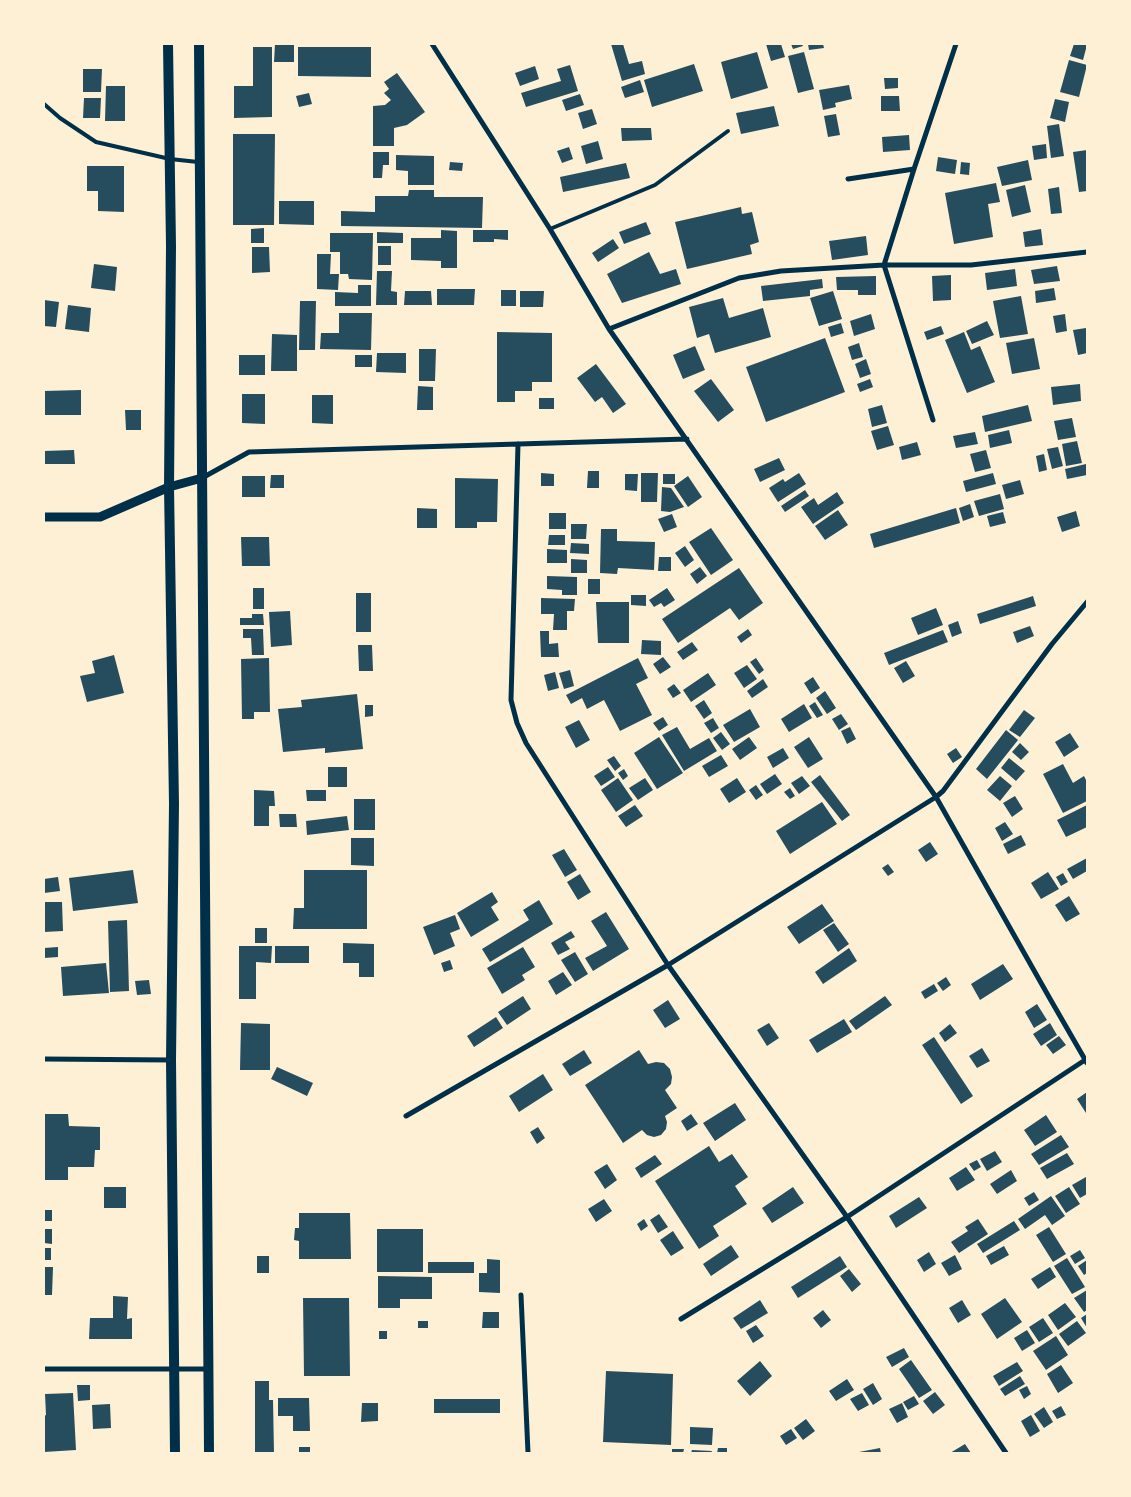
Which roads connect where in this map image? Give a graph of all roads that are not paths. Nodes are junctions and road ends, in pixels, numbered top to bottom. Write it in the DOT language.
graph roads {
  1 [pos="168,44"];
  2 [pos="199,44"];
  3 [pos="432,44"];
  4 [pos="956,44"];
  5 [pos="44,104"];
  6 [pos="728,131"];
  7 [pos="170,159"];
  8 [pos="200,162"];
  9 [pos="914,169"];
  10 [pos="848,179"];
  11 [pos="550,229"];
  12 [pos="1087,252"];
  13 [pos="884,265"];
  14 [pos="609,329"];
  15 [pos="933,420"];
  16 [pos="687,439"];
  17 [pos="518,444"];
  18 [pos="202,478"];
  19 [pos="169,487"];
  20 [pos="44,517"];
  21 [pos="1087,602"];
  22 [pos="936,798"];
  23 [pos="668,965"];
  24 [pos="44,1059"];
  25 [pos="170,1060"];
  26 [pos="1086,1061"];
  27 [pos="406,1116"];
  28 [pos="847,1217"];
  29 [pos="521,1295"];
  30 [pos="681,1318"];
  31 [pos="174,1368"];
  32 [pos="44,1369"];
  33 [pos="208,1369"];
  34 [pos="175,1453"];
  35 [pos="209,1453"];
  36 [pos="528,1453"];
  37 [pos="1006,1453"];
  1 -- 7 [label="main road"];
  2 -- 8 [label="main road"];
  3 -- 11 [label="street"];
  4 -- 9 [label="street"];
  5 -- 7 [label="lane"];
  6 -- 11 [label="lane"];
  7 -- 8 [label="lane"];
  7 -- 19 [label="main road"];
  8 -- 18 [label="main road"];
  9 -- 10 [label="street"];
  9 -- 13 [label="street"];
  11 -- 14 [label="street"];
  12 -- 13 [label="street"];
  13 -- 14 [label="street"];
  13 -- 15 [label="street"];
  14 -- 16 [label="street"];
  16 -- 17 [label="street"];
  16 -- 22 [label="street"];
  17 -- 18 [label="street"];
  17 -- 23 [label="street"];
  18 -- 19 [label="street"];
  18 -- 33 [label="main road"];
  19 -- 20 [label="street"];
  19 -- 25 [label="main road"];
  21 -- 22 [label="street"];
  22 -- 23 [label="street"];
  22 -- 26 [label="street"];
  23 -- 27 [label="street"];
  23 -- 28 [label="street"];
  24 -- 25 [label="street"];
  25 -- 31 [label="main road"];
  26 -- 28 [label="street"];
  28 -- 30 [label="street"];
  28 -- 37 [label="street"];
  29 -- 36 [label="street"];
  31 -- 32 [label="street"];
  31 -- 33 [label="street"];
  31 -- 34 [label="main road"];
  33 -- 35 [label="main road"];
}
